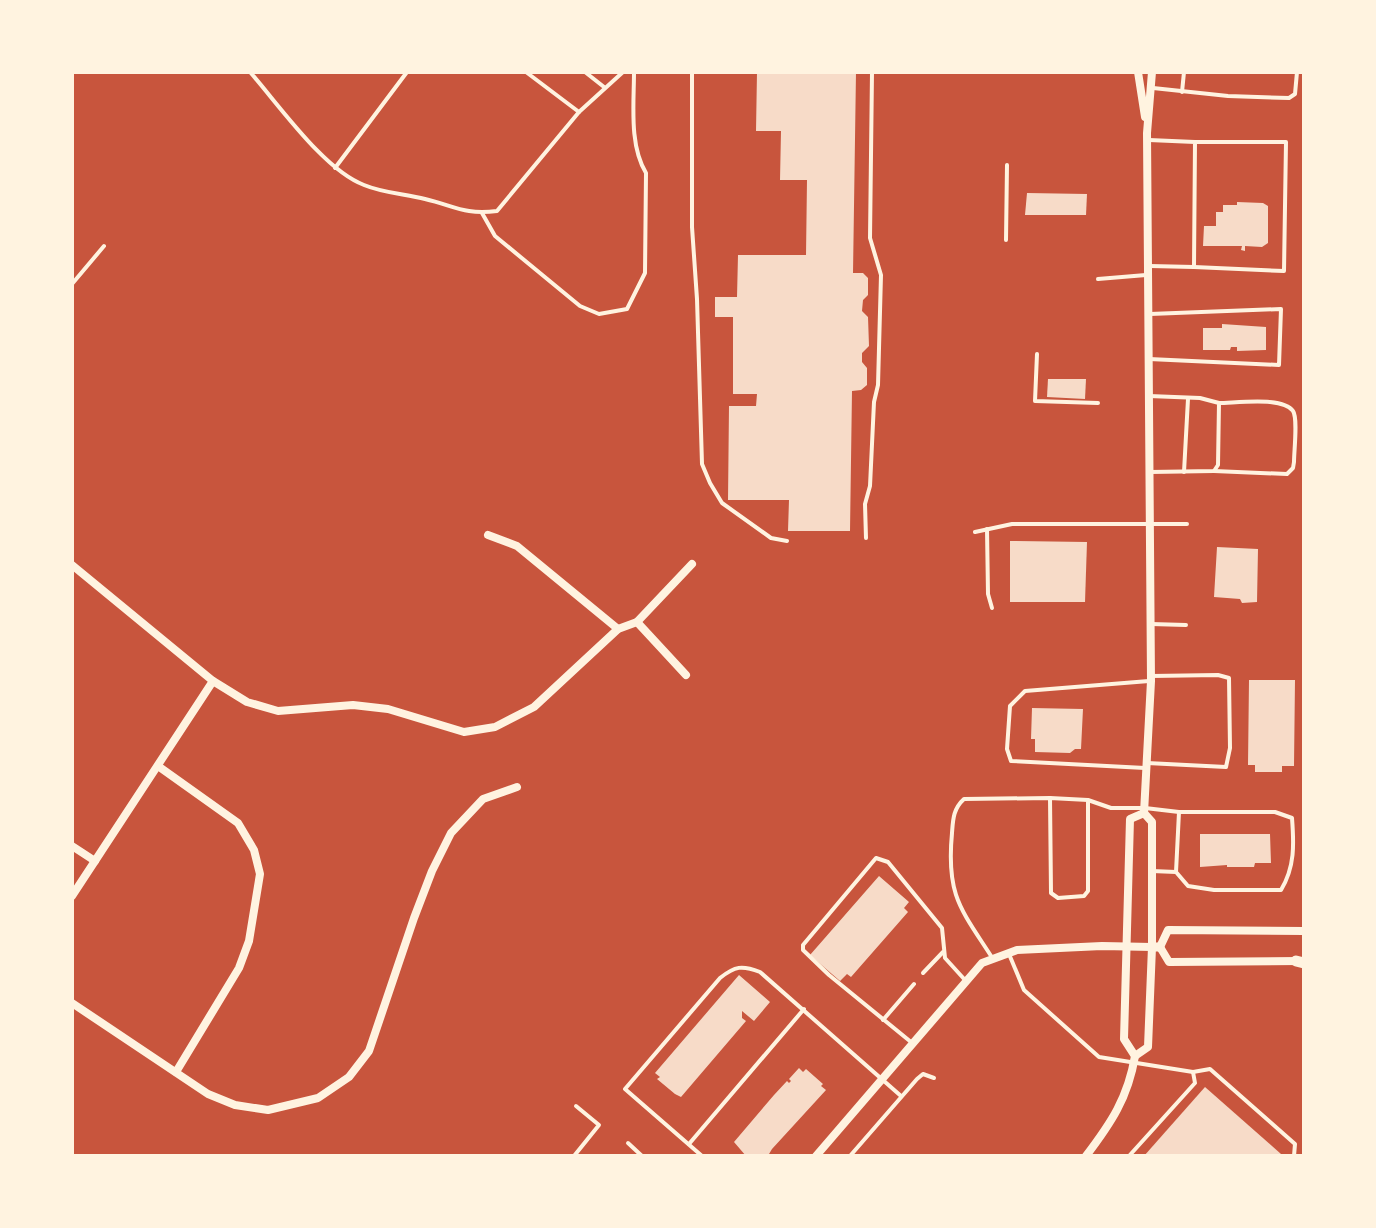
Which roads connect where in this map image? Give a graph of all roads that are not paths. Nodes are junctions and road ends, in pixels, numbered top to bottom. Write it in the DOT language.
graph roads {
  1 [pos="250,72"];
  2 [pos="407,72"];
  3 [pos="526,72"];
  4 [pos="585,72"];
  5 [pos="623,72"];
  6 [pos="634,72"];
  7 [pos="692,72"];
  8 [pos="872,72"];
  9 [pos="1138,72"];
  10 [pos="1152,72"];
  11 [pos="1184,72"];
  12 [pos="1297,72"];
  13 [pos="604,87"];
  14 [pos="1151,87"];
  15 [pos="1182,92"];
  16 [pos="579,112"];
  17 [pos="1147,136"];
  18 [pos="1195,142"];
  19 [pos="1007,165"];
  20 [pos="335,168"];
  21 [pos="482,213"];
  22 [pos="1006,240"];
  23 [pos="104,246"];
  24 [pos="1194,267"];
  25 [pos="1148,270"];
  26 [pos="1098,279"];
  27 [pos="72,284"];
  28 [pos="1148,314"];
  29 [pos="1037,354"];
  30 [pos="1149,359"];
  31 [pos="1149,396"];
  32 [pos="1188,398"];
  33 [pos="1098,403"];
  34 [pos="1219,403"];
  35 [pos="1214,471"];
  36 [pos="1150,472"];
  37 [pos="1184,472"];
  38 [pos="1150,523"];
  39 [pos="1187,524"];
  40 [pos="987,529"];
  41 [pos="975,532"];
  42 [pos="488,535"];
  43 [pos="866,538"];
  44 [pos="787,541"];
  45 [pos="692,564"];
  46 [pos="72,565"];
  47 [pos="992,608"];
  48 [pos="637,622"];
  49 [pos="1151,624"];
  50 [pos="1186,625"];
  51 [pos="618,629"];
  52 [pos="686,675"];
  53 [pos="1151,679"];
  54 [pos="213,681"];
  55 [pos="158,766"];
  56 [pos="1147,766"];
  57 [pos="517,787"];
  58 [pos="1050,798"];
  59 [pos="1088,800"];
  60 [pos="1144,810"];
  61 [pos="1179,812"];
  62 [pos="72,846"];
  63 [pos="95,861"];
  64 [pos="1152,871"];
  65 [pos="1176,872"];
  66 [pos="72,896"];
  67 [pos="1304,931"];
  68 [pos="1126,947"];
  69 [pos="1156,947"];
  70 [pos="943,952"];
  71 [pos="1009,953"];
  72 [pos="993,959"];
  73 [pos="1301,962"];
  74 [pos="923,973"];
  75 [pos="967,981"];
  76 [pos="914,984"];
  77 [pos="72,1003"];
  78 [pos="804,1009"];
  79 [pos="883,1020"];
  80 [pos="913,1044"];
  81 [pos="1134,1060"];
  82 [pos="176,1072"];
  83 [pos="1193,1072"];
  84 [pos="934,1078"];
  85 [pos="882,1079"];
  86 [pos="901,1096"];
  87 [pos="576,1106"];
  88 [pos="628,1143"];
  89 [pos="689,1144"];
  90 [pos="574,1156"];
  91 [pos="642,1156"];
  92 [pos="702,1156"];
  93 [pos="816,1156"];
  94 [pos="850,1156"];
  95 [pos="1086,1156"];
  96 [pos="1129,1156"];
  97 [pos="1294,1156"];
  1 -- 20 [label="lane"];
  2 -- 20 [label="lane"];
  3 -- 16 [label="lane"];
  4 -- 13 [label="lane"];
  5 -- 13 [label="lane"];
  6 -- 21 [label="lane"];
  7 -- 44 [label="lane"];
  8 -- 43 [label="lane"];
  9 -- 17 [label="street"];
  10 -- 14 [label="street"];
  11 -- 15 [label="lane"];
  12 -- 15 [label="lane"];
  13 -- 16 [label="lane"];
  14 -- 15 [label="lane"];
  14 -- 17 [label="street"];
  16 -- 21 [label="lane"];
  17 -- 18 [label="lane"];
  17 -- 25 [label="street"];
  18 -- 24 [label="lane"];
  18 -- 24 [label="lane"];
  19 -- 22 [label="lane"];
  20 -- 21 [label="lane"];
  23 -- 27 [label="lane"];
  24 -- 25 [label="lane"];
  25 -- 26 [label="lane"];
  25 -- 28 [label="street"];
  28 -- 30 [label="street"];
  28 -- 30 [label="lane"];
  29 -- 33 [label="lane"];
  30 -- 31 [label="street"];
  31 -- 32 [label="lane"];
  31 -- 36 [label="street"];
  32 -- 34 [label="lane"];
  32 -- 37 [label="lane"];
  34 -- 35 [label="lane"];
  34 -- 35 [label="lane"];
  35 -- 37 [label="lane"];
  36 -- 37 [label="lane"];
  36 -- 38 [label="street"];
  38 -- 39 [label="lane"];
  38 -- 40 [label="lane"];
  38 -- 49 [label="street"];
  40 -- 41 [label="lane"];
  40 -- 47 [label="lane"];
  42 -- 51 [label="street"];
  45 -- 48 [label="street"];
  46 -- 54 [label="street"];
  48 -- 51 [label="street"];
  48 -- 52 [label="street"];
  49 -- 50 [label="lane"];
  49 -- 53 [label="street"];
  51 -- 54 [label="street"];
  53 -- 56 [label="street"];
  53 -- 56 [label="lane"];
  53 -- 56 [label="lane"];
  54 -- 55 [label="street"];
  55 -- 63 [label="street"];
  55 -- 82 [label="street"];
  56 -- 60 [label="street"];
  57 -- 82 [label="street"];
  58 -- 59 [label="lane"];
  58 -- 59 [label="lane"];
  58 -- 72 [label="lane"];
  59 -- 60 [label="lane"];
  60 -- 61 [label="lane"];
  60 -- 64 [label="street"];
  60 -- 68 [label="street"];
  61 -- 65 [label="lane"];
  61 -- 65 [label="lane"];
  62 -- 63 [label="street"];
  63 -- 66 [label="street"];
  64 -- 65 [label="lane"];
  64 -- 69 [label="street"];
  67 -- 69 [label="street"];
  68 -- 69 [label="street"];
  68 -- 71 [label="street"];
  68 -- 81 [label="street"];
  69 -- 73 [label="street"];
  69 -- 81 [label="street"];
  70 -- 74 [label="lane"];
  70 -- 75 [label="lane"];
  70 -- 79 [label="lane"];
  71 -- 72 [label="street"];
  71 -- 81 [label="lane"];
  72 -- 75 [label="street"];
  75 -- 80 [label="street"];
  76 -- 79 [label="lane"];
  77 -- 82 [label="street"];
  78 -- 85 [label="lane"];
  78 -- 89 [label="lane"];
  78 -- 89 [label="lane"];
  79 -- 80 [label="lane"];
  80 -- 85 [label="street"];
  81 -- 83 [label="lane"];
  81 -- 95 [label="street"];
  83 -- 96 [label="lane"];
  83 -- 97 [label="lane"];
  84 -- 86 [label="lane"];
  85 -- 86 [label="lane"];
  85 -- 93 [label="street"];
  86 -- 94 [label="lane"];
  87 -- 90 [label="lane"];
  88 -- 91 [label="lane"];
  89 -- 92 [label="lane"];
}
